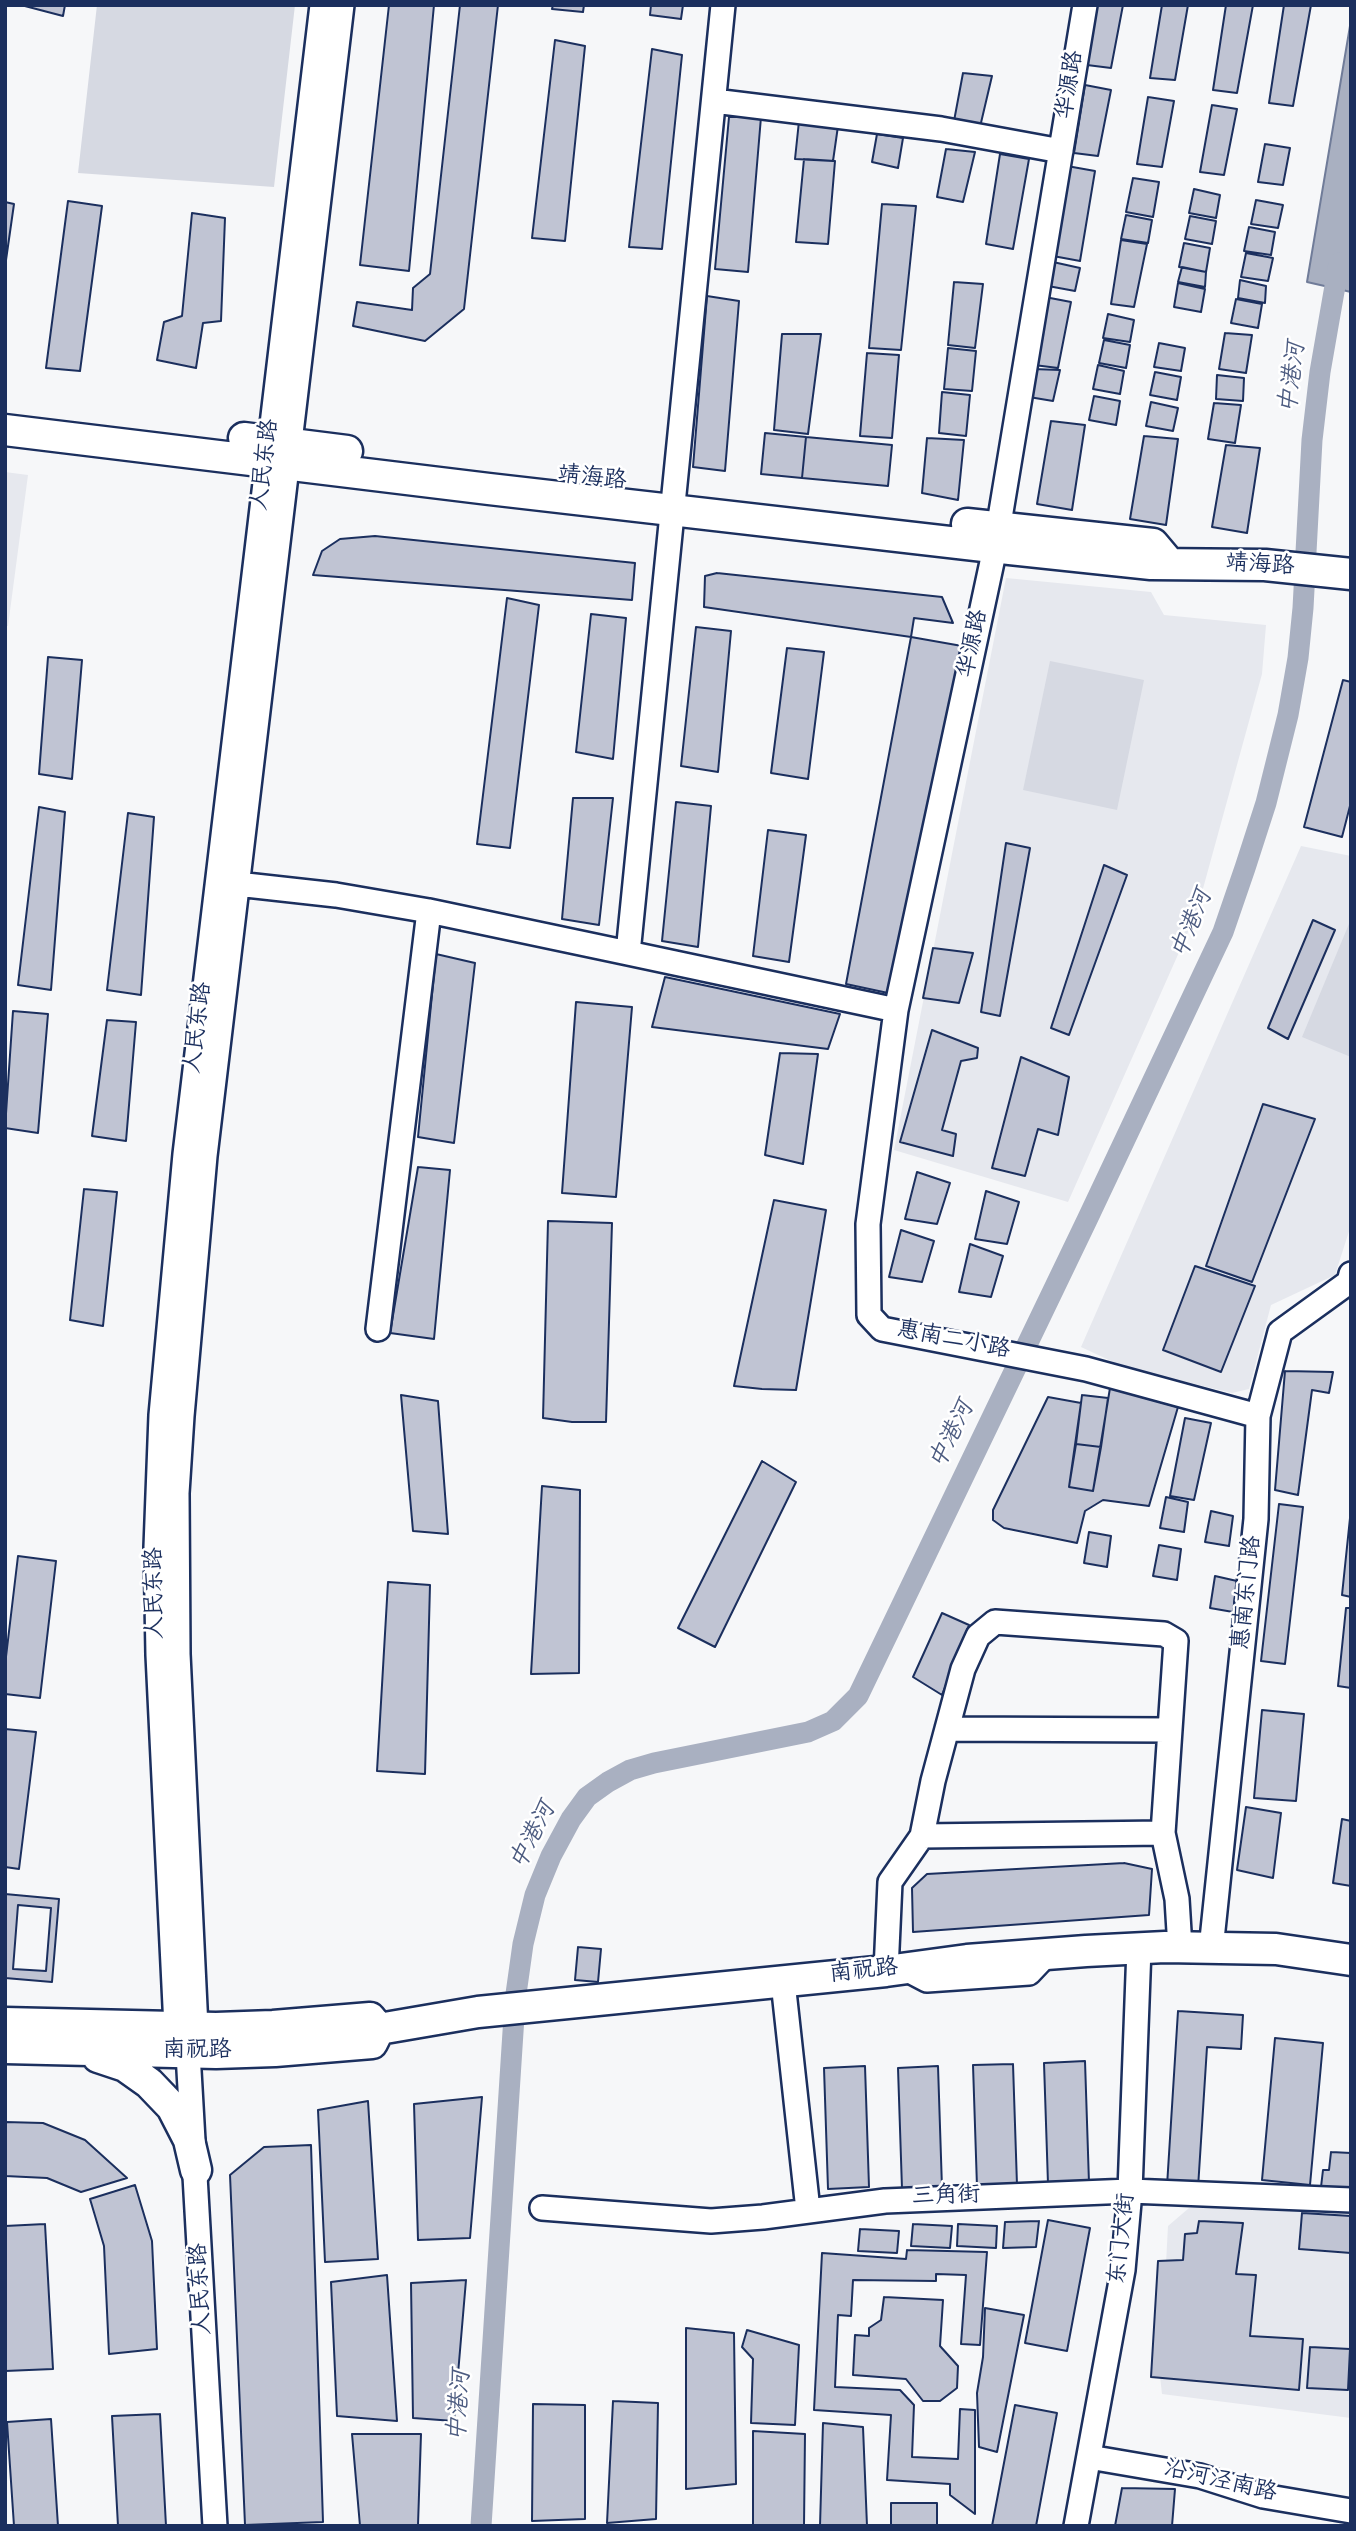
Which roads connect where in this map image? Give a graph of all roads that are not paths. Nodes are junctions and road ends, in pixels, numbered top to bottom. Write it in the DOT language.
graph roads {
  1 [pos="322,5"];
  2 [pos="342,5"];
  3 [pos="723,5"];
  4 [pos="1085,5"];
  5 [pos="714,101"];
  6 [pos="1061,151"];
  7 [pos="5,409"];
  8 [pos="5,430"];
  9 [pos="278,453"];
  10 [pos="675,500"];
  11 [pos="997,537"];
  12 [pos="1350,574"];
  13 [pos="237,884"];
  14 [pos="429,911"];
  15 [pos="628,953"];
  16 [pos="896,1010"];
  17 [pos="1351,1274"];
  18 [pos="378,1329"];
  19 [pos="1258,1416"];
  20 [pos="947,1729"];
  21 [pos="1170,1730"];
  22 [pos="1163,1833"];
  23 [pos="922,1836"];
  24 [pos="1139,1948"];
  25 [pos="1180,1948"];
  26 [pos="1211,1949"];
  27 [pos="1351,1960"];
  28 [pos="896,1970"];
  29 [pos="783,1982"];
  30 [pos="5,2023"];
  31 [pos="187,2036"];
  32 [pos="5,2048"];
  33 [pos="81,2051"];
  34 [pos="196,2170"];
  35 [pos="1130,2191"];
  36 [pos="1351,2200"];
  37 [pos="542,2208"];
  38 [pos="808,2210"];
  39 [pos="1089,2457"];
  40 [pos="1351,2511"];
  41 [pos="215,2526"];
  42 [pos="1076,2526"];
  1 -- 9 [label="street, 人民东路"];
  2 -- 9 [label="street, 人民东路"];
  3 -- 5 [label="street"];
  4 -- 6 [label="street, 华源路"];
  5 -- 6 [label="street"];
  5 -- 10 [label="street"];
  6 -- 11 [label="street, 华源路"];
  7 -- 9 [label="main road, 靖海路"];
  8 -- 9 [label="main road, 靖海路"];
  9 -- 10 [label="main road, 靖海路"];
  9 -- 13 [label="street, 人民东路"];
  9 -- 31 [label="street, 人民东路"];
  10 -- 11 [label="main road, 靖海路"];
  10 -- 15 [label="street"];
  11 -- 12 [label="main road, 靖海路"];
  11 -- 16 [label="street, 华源路"];
  13 -- 14 [label="street"];
  13 -- 31 [label="street, 人民东路"];
  14 -- 15 [label="street"];
  14 -- 18 [label="street"];
  15 -- 16 [label="street"];
  16 -- 19 [label="street, 惠南二小路"];
  17 -- 19 [label="street, 惠南东门路"];
  19 -- 26 [label="street, 惠南东门路"];
  20 -- 21 [label="street"];
  20 -- 21 [label="street"];
  20 -- 23 [label="street"];
  21 -- 22 [label="street"];
  22 -- 23 [label="street"];
  22 -- 25 [label="street"];
  23 -- 28 [label="street"];
  24 -- 25 [label="main road, 南祝路"];
  24 -- 28 [label="main road, 南祝路"];
  24 -- 35 [label="street, 东门大街"];
  25 -- 26 [label="main road, 南祝路"];
  26 -- 27 [label="main road, 南祝路"];
  28 -- 29 [label="main road, 南祝路"];
  29 -- 31 [label="main road, 南祝路"];
  29 -- 38 [label="street"];
  30 -- 31 [label="main road, 南祝路"];
  31 -- 33 [label="main road, 南祝路"];
  31 -- 34 [label="street, 人民东路"];
  32 -- 33 [label="main road, 南祝路"];
  33 -- 34 [label="main road"];
  34 -- 41 [label="street, 人民东路"];
  35 -- 36 [label="street, 三角街"];
  35 -- 38 [label="street, 三角街"];
  35 -- 39 [label="street, 东门大街"];
  37 -- 38 [label="street, 三角街"];
  39 -- 40 [label="street, 沿河泾南路"];
  39 -- 42 [label="street, 东门大街"];
}
